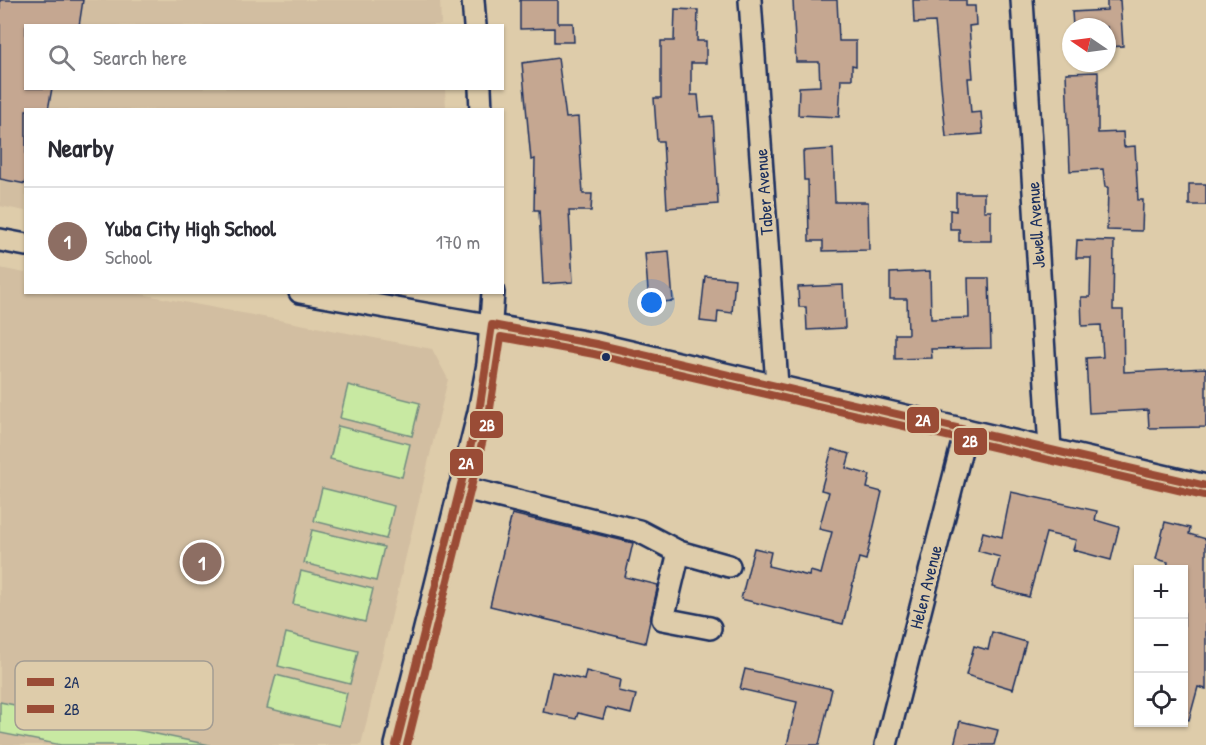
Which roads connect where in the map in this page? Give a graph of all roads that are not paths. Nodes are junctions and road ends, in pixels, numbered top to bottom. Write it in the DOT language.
graph roads {
  1 [pos="473,0"];
  2 [pos="750,0"];
  3 [pos="1022,0"];
  4 [pos="475,24"];
  5 [pos="480,90"];
  6 [pos="481,108"];
  7 [pos="0,240"];
  8 [pos="24,245"];
  9 [pos="312,294"];
  10 [pos="493,294"];
  11 [pos="492,325"];
  12 [pos="777,385"];
  13 [pos="966,430"];
  14 [pos="1050,449"];
  15 [pos="1206,486"];
  16 [pos="460,487"];
  17 [pos="679,552"];
  18 [pos="729,566"];
  19 [pos="710,628"];
  20 [pos="396,745"];
  21 [pos="886,745"];
  1 -- 4 [label="street"];
  2 -- 12 [label="street, Taber Avenue"];
  3 -- 14 [label="street, Jewell Avenue"];
  5 -- 6 [label="street"];
  7 -- 8 [label="street"];
  9 -- 11 [label="street"];
  10 -- 11 [label="street"];
  11 -- 12 [label="street"];
  11 -- 16 [label="street"];
  12 -- 13 [label="street"];
  13 -- 14 [label="street"];
  13 -- 21 [label="street, Helen Avenue"];
  14 -- 15 [label="street"];
  16 -- 17 [label="street"];
  16 -- 20 [label="street"];
  17 -- 18 [label="street"];
  17 -- 19 [label="street"];
}
